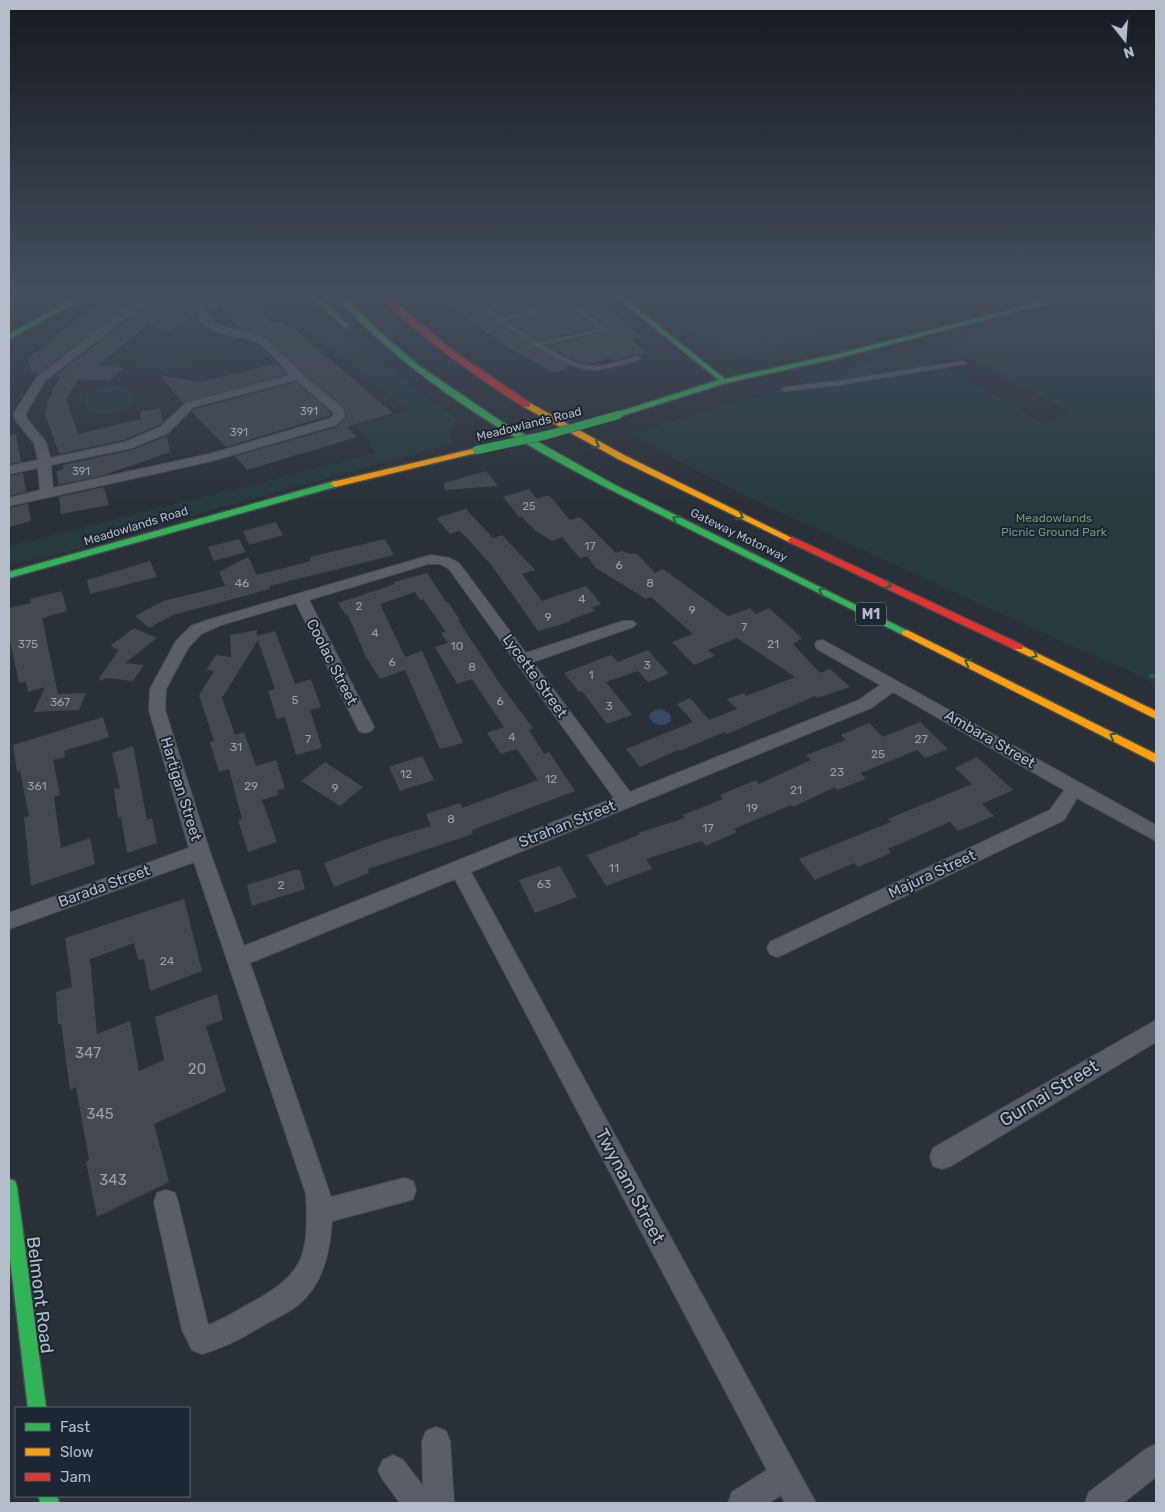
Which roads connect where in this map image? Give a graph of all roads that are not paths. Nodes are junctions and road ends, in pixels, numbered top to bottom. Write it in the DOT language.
graph roads {
  1 [pos="60,364"];
  2 [pos="286,364"];
  3 [pos="416,364"];
  4 [pos="464,364"];
  5 [pos="573,364"];
  6 [pos="614,364"];
  7 [pos="702,364"];
  8 [pos="804,364"];
  9 [pos="960,364"];
  10 [pos="298,376"];
  11 [pos="724,381"];
  12 [pos="785,389"];
  13 [pos="44,462"];
  14 [pos="9,470"];
  15 [pos="48,492"];
  16 [pos="9,502"];
  17 [pos="438,559"];
  18 [pos="9,575"];
  19 [pos="300,597"];
  20 [pos="628,624"];
  21 [pos="823,645"];
  22 [pos="524,659"];
  23 [pos="892,684"];
  24 [pos="1156,715"];
  25 [pos="365,727"];
  26 [pos="1156,758"];
  27 [pos="1075,788"];
  28 [pos="626,800"];
  29 [pos="1156,834"];
  30 [pos="200,852"];
  31 [pos="459,868"];
  32 [pos="9,921"];
  33 [pos="777,948"];
  34 [pos="238,958"];
  35 [pos="1156,1030"];
  36 [pos="942,1157"];
  37 [pos="9,1187"];
  38 [pos="404,1190"];
  39 [pos="166,1202"];
  40 [pos="319,1203"];
  41 [pos="37,1407"];
  42 [pos="436,1441"];
  43 [pos="1156,1459"];
  44 [pos="393,1470"];
  45 [pos="786,1475"];
  46 [pos="418,1503"];
  47 [pos="439,1503"];
  48 [pos="743,1503"];
  49 [pos="801,1503"];
  50 [pos="1100,1503"];
  1 -- 13 [label="street"];
  2 -- 10 [label="street"];
  26 -- 3 [label="main road, Gateway Motorway / M1, one-way"];
  4 -- 24 [label="main road, Gateway Motorway / M1, one-way"];
  5 -- 6 [label="lane"];
  7 -- 11 [label="main road"];
  8 -- 11 [label="main road, Meadowlands Road"];
  9 -- 12 [label="lane"];
  10 -- 13 [label="street"];
  10 -- 15 [label="street"];
  11 -- 18 [label="main road, Meadowlands Road, bridge"];
  13 -- 14 [label="street"];
  13 -- 15 [label="street"];
  15 -- 16 [label="street"];
  17 -- 19 [label="street, Hartigan Street"];
  17 -- 22 [label="street, Lycette Street"];
  19 -- 25 [label="street, Coolac Street"];
  19 -- 30 [label="street, Hartigan Street"];
  20 -- 22 [label="street"];
  21 -- 23 [label="street, Ambara Street"];
  22 -- 28 [label="street, Lycette Street"];
  23 -- 27 [label="street, Ambara Street"];
  23 -- 28 [label="street, Strahan Street"];
  27 -- 29 [label="street, Ambara Street"];
  27 -- 33 [label="street, Majura Street"];
  28 -- 31 [label="street, Strahan Street"];
  30 -- 32 [label="street, Barada Street"];
  30 -- 34 [label="street, Hartigan Street"];
  31 -- 34 [label="street, Strahan Street"];
  31 -- 45 [label="street, Twynam Street"];
  34 -- 40 [label="street, Hartigan Street"];
  35 -- 36 [label="street, Gurnai Street"];
  37 -- 41 [label="main road, Belmont Road"];
  38 -- 40 [label="street"];
  39 -- 40 [label="street"];
  42 -- 47 [label="street"];
  43 -- 50 [label="street"];
  44 -- 46 [label="street"];
  45 -- 48 [label="street"];
  45 -- 49 [label="street, Twynam Street"];
}
